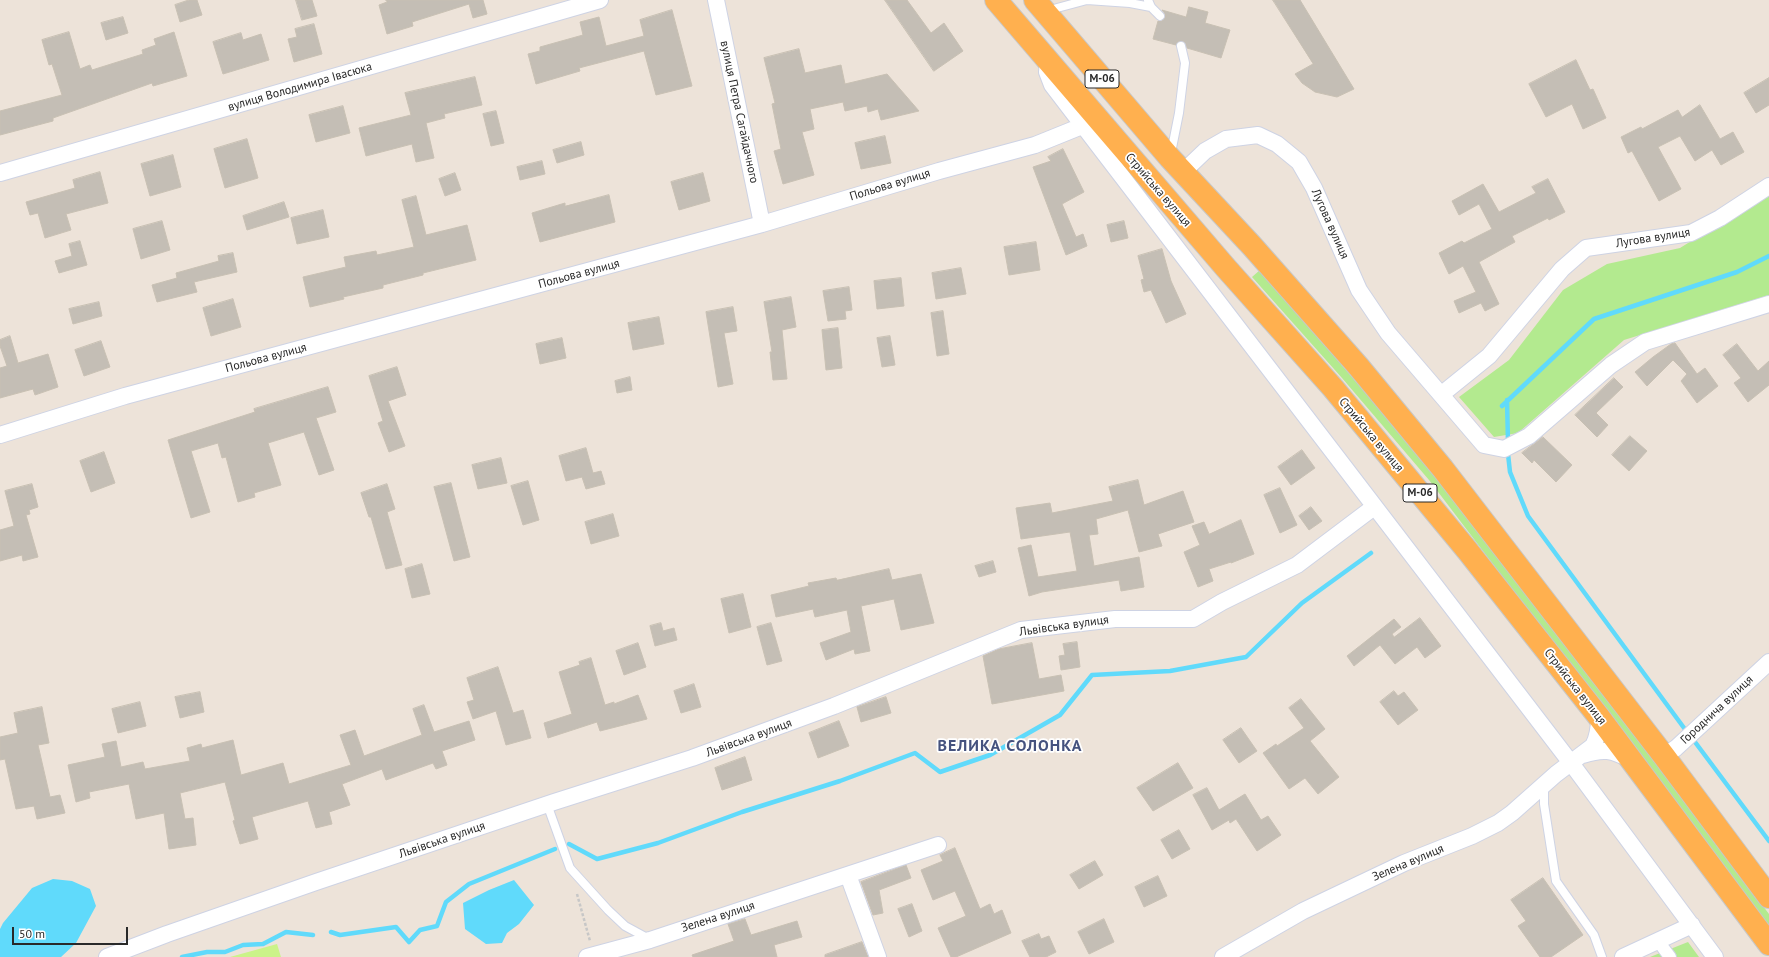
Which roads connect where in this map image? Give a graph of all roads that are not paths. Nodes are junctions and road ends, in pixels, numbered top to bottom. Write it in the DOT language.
graph roads {
  1 [pos="600,0"];
  2 [pos="716,0"];
  3 [pos="996,0"];
  4 [pos="1150,3"];
  5 [pos="1039,6"];
  6 [pos="1160,16"];
  7 [pos="1181,46"];
  8 [pos="1048,61"];
  9 [pos="1082,126"];
  10 [pos="1176,165"];
  11 [pos="0,173"];
  12 [pos="1769,186"];
  13 [pos="762,224"];
  14 [pos="1769,304"];
  15 [pos="1442,394"];
  16 [pos="0,435"];
  17 [pos="1374,507"];
  18 [pos="1769,662"];
  19 [pos="1599,716"];
  20 [pos="1664,756"];
  21 [pos="1577,759"];
  22 [pos="1631,760"];
  23 [pos="1544,786"];
  24 [pos="547,804"];
  25 [pos="938,845"];
  26 [pos="848,875"];
  27 [pos="1769,897"];
  28 [pos="1692,925"];
  29 [pos="650,940"];
  30 [pos="1658,941"];
  31 [pos="1769,944"];
  32 [pos="590,956"];
  33 [pos="107,957"];
  34 [pos="878,957"];
  35 [pos="1223,957"];
  36 [pos="1602,957"];
  37 [pos="1624,957"];
  38 [pos="1670,957"];
  39 [pos="1715,957"];
  1 -- 11 [label="street, вулиця Володимира Івасюка"];
  2 -- 13 [label="street, вулиця Петра Сагайдачного"];
  3 -- 8 [label="highway, Стрийська вулиця / М-06"];
  4 -- 5 [label="lane"];
  4 -- 6 [label="lane"];
  5 -- 10 [label="highway, М-06"];
  7 -- 10 [label="lane"];
  8 -- 9 [label="street"];
  8 -- 19 [label="highway, Стрийська вулиця / М-06"];
  9 -- 13 [label="street, Польова вулиця"];
  9 -- 17 [label="street"];
  10 -- 15 [label="street, Лугова вулиця"];
  10 -- 20 [label="highway, М-06"];
  12 -- 15 [label="street, Лугова вулиця"];
  13 -- 16 [label="street, Польова вулиця"];
  14 -- 15 [label="street, Лугова вулиця"];
  17 -- 21 [label="street"];
  17 -- 24 [label="street, Львівська вулиця"];
  18 -- 20 [label="street, Городнича вулиця"];
  19 -- 21 [label="street, Зелена вулиця"];
  19 -- 22 [label="highway, Стрийська вулиця / М-06"];
  20 -- 27 [label="highway, М-06"];
  21 -- 22 [label="street, Зелена вулиця"];
  21 -- 23 [label="street, Зелена вулиця"];
  21 -- 28 [label="street"];
  22 -- 31 [label="highway, Стрийська вулиця / М-06"];
  23 -- 35 [label="street, Зелена вулиця"];
  23 -- 36 [label="lane"];
  24 -- 29 [label="lane"];
  24 -- 33 [label="street, Львівська вулиця"];
  25 -- 26 [label="street, Зелена вулиця"];
  26 -- 29 [label="street, Зелена вулиця"];
  26 -- 34 [label="street"];
  28 -- 30 [label="street"];
  28 -- 39 [label="street"];
  29 -- 32 [label="street, Зелена вулиця"];
  30 -- 37 [label="street"];
  30 -- 38 [label="street"];
}
